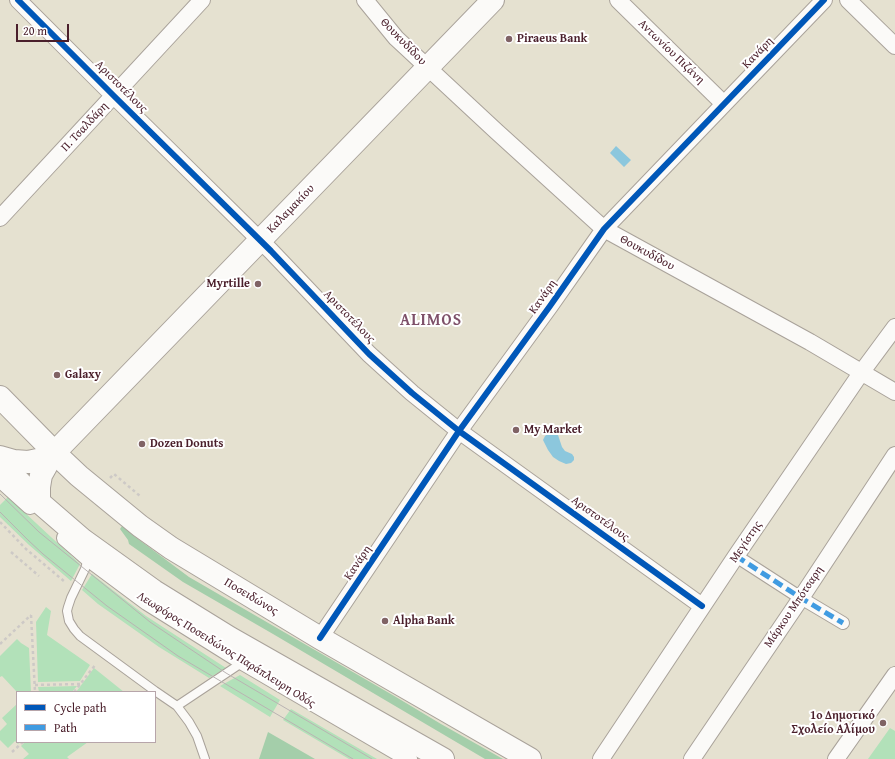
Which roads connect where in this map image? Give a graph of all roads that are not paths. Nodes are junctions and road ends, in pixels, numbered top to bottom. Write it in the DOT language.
graph roads {
  1 [pos="18,0"];
  2 [pos="202,0"];
  3 [pos="365,0"];
  4 [pos="493,0"];
  5 [pos="618,0"];
  6 [pos="824,0"];
  7 [pos="848,0"];
  8 [pos="895,46"];
  9 [pos="428,67"];
  10 [pos="114,96"];
  11 [pos="724,104"];
  12 [pos="0,218"];
  13 [pos="604,229"];
  14 [pos="260,241"];
  15 [pos="895,327"];
  16 [pos="861,373"];
  17 [pos="895,392"];
  18 [pos="0,397"];
  19 [pos="459,431"];
  20 [pos="55,452"];
  21 [pos="895,455"];
  22 [pos="0,457"];
  23 [pos="0,462"];
  24 [pos="0,479"];
  25 [pos="39,502"];
  26 [pos="85,549"];
  27 [pos="736,556"];
  28 [pos="801,598"];
  29 [pos="702,606"];
  30 [pos="843,624"];
  31 [pos="320,638"];
  32 [pos="242,662"];
  33 [pos="895,675"];
  34 [pos="155,691"];
  35 [pos="156,692"];
  36 [pos="176,706"];
  37 [pos="205,759"];
  38 [pos="409,759"];
  39 [pos="443,759"];
  40 [pos="530,759"];
  41 [pos="601,759"];
  42 [pos="692,759"];
  43 [pos="836,759"];
  1 -- 10 [label="street, Αριστοτέλους"];
  2 -- 10 [label="street, Π. Τσαλδάρη"];
  3 -- 9 [label="street, Θουκυδίδου"];
  4 -- 9 [label="main road, Καλαμακίου"];
  5 -- 11 [label="street, Αντωνίου Πιζάνη"];
  6 -- 11 [label="street, Κανάρη"];
  7 -- 8 [label="street"];
  9 -- 13 [label="street, Θουκυδίδου"];
  9 -- 14 [label="main road, Καλαμακίου"];
  10 -- 12 [label="street, Π. Τσαλδάρη"];
  10 -- 14 [label="street, Αριστοτέλους"];
  11 -- 13 [label="street, Κανάρη"];
  13 -- 16 [label="street, Θουκυδίδου"];
  13 -- 19 [label="street, Κανάρη"];
  14 -- 19 [label="street, Αριστοτέλους"];
  14 -- 20 [label="main road, Καλαμακίου"];
  15 -- 16 [label="street, Μεγίστης"];
  16 -- 17 [label="street, Θουκυδίδου"];
  16 -- 27 [label="street, Μεγίστης"];
  18 -- 20 [label="main road, Ποσειδώνος"];
  19 -- 29 [label="street, Αριστοτέλους"];
  19 -- 31 [label="street, Κανάρη"];
  20 -- 22 [label="main road"];
  20 -- 25 [label="main road"];
  20 -- 31 [label="main road, Ποσειδώνος"];
  21 -- 28 [label="street, Μάρκου Μπότσαρη"];
  23 -- 25 [label="main road"];
  24 -- 26 [label="street, Λεωφόρος Ποσειδώνος Παράπλευρη Οδός"];
  25 -- 26 [label="main road"];
  26 -- 32 [label="street, Λεωφόρος Ποσειδώνος Παράπλευρη Οδός"];
  26 -- 34 [label="lane"];
  26 -- 39 [label="main road"];
  27 -- 28 [label="street"];
  27 -- 29 [label="street, Μεγίστης"];
  28 -- 30 [label="street"];
  28 -- 42 [label="street, Μάρκου Μπότσαρη"];
  29 -- 41 [label="street, Μεγίστης"];
  31 -- 40 [label="main road, Ποσειδώνος"];
  32 -- 36 [label="lane"];
  32 -- 38 [label="street, Λεωφόρος Ποσειδώνος Παράπλευρη Οδός"];
  33 -- 43 [label="street"];
  35 -- 36 [label="lane"];
  36 -- 37 [label="lane"];
}
